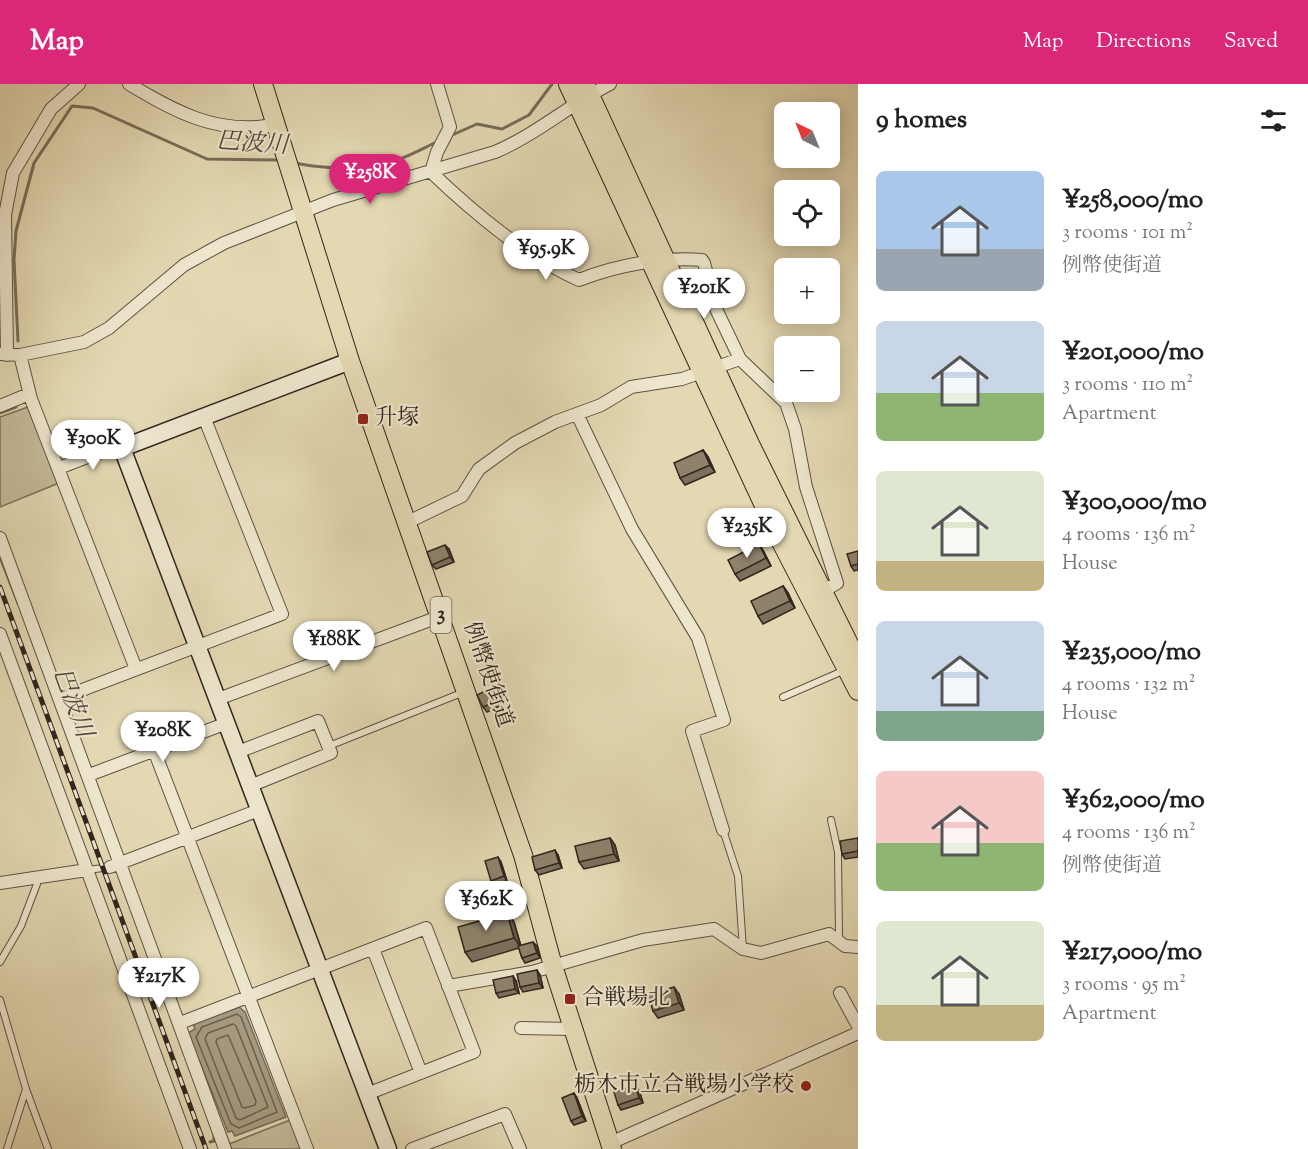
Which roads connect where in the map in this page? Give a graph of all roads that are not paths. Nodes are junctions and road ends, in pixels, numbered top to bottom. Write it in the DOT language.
graph roads {
  1 [pos="79,84"];
  2 [pos="129,84"];
  3 [pos="263,84"];
  4 [pos="437,84"];
  5 [pos="568,84"];
  6 [pos="610,84"];
  7 [pos="584,93"];
  8 [pos="274,125"];
  9 [pos="431,172"];
  10 [pos="301,212"];
  11 [pos="658,263"];
  12 [pos="9,355"];
  13 [pos="740,358"];
  14 [pos="350,361"];
  15 [pos="708,370"];
  16 [pos="29,394"];
  17 [pos="0,406"];
  18 [pos="578,414"];
  19 [pos="204,417"];
  20 [pos="122,448"];
  21 [pos="59,468"];
  22 [pos="408,522"];
  23 [pos="0,538"];
  24 [pos="815,595"];
  25 [pos="441,616"];
  26 [pos="0,634"];
  27 [pos="197,645"];
  28 [pos="852,666"];
  29 [pos="136,669"];
  30 [pos="468,691"];
  31 [pos="858,691"];
  32 [pos="783,697"];
  33 [pos="61,698"];
  34 [pos="218,699"];
  35 [pos="227,723"];
  36 [pos="328,746"];
  37 [pos="154,750"];
  38 [pos="238,752"];
  39 [pos="89,775"];
  40 [pos="250,786"];
  41 [pos="259,810"];
  42 [pos="831,820"];
  43 [pos="723,830"];
  44 [pos="188,839"];
  45 [pos="115,865"];
  46 [pos="87,870"];
  47 [pos="36,877"];
  48 [pos="0,883"];
  49 [pos="837,940"];
  50 [pos="858,947"];
  51 [pos="373,949"];
  52 [pos="743,949"];
  53 [pos="0,962"];
  54 [pos="553,966"];
  55 [pos="320,970"];
  56 [pos="448,986"];
  57 [pos="840,993"];
  58 [pos="248,997"];
  59 [pos="0,1000"];
  60 [pos="180,1023"];
  61 [pos="858,1026"];
  62 [pos="521,1028"];
  63 [pos="573,1029"];
  64 [pos="858,1033"];
  65 [pos="421,1073"];
  66 [pos="26,1089"];
  67 [pos="367,1094"];
  68 [pos="610,1148"];
  69 [pos="7,1149"];
  70 [pos="48,1149"];
  71 [pos="190,1149"];
  72 [pos="225,1149"];
  73 [pos="307,1149"];
  74 [pos="388,1149"];
  75 [pos="412,1149"];
  76 [pos="520,1149"];
  1 -- 12 [label="street"];
  2 -- 8 [label="street"];
  3 -- 8 [label="main road, 例幣使街道 / 3"];
  4 -- 9 [label="street"];
  5 -- 7 [label="main road"];
  6 -- 7 [label="street"];
  7 -- 9 [label="street"];
  7 -- 11 [label="main road"];
  8 -- 10 [label="main road, 例幣使街道 / 3"];
  9 -- 10 [label="street"];
  9 -- 11 [label="street"];
  10 -- 12 [label="street"];
  10 -- 14 [label="main road, 例幣使街道 / 3"];
  11 -- 13 [label="street"];
  11 -- 15 [label="main road"];
  12 -- 16 [label="street"];
  13 -- 15 [label="street"];
  13 -- 24 [label="street"];
  14 -- 19 [label="street"];
  14 -- 22 [label="main road, 例幣使街道 / 3"];
  15 -- 18 [label="street"];
  15 -- 24 [label="main road"];
  16 -- 17 [label="street"];
  16 -- 21 [label="street"];
  18 -- 22 [label="street"];
  18 -- 43 [label="street"];
  19 -- 20 [label="street"];
  19 -- 27 [label="street"];
  20 -- 21 [label="street"];
  20 -- 27 [label="street"];
  21 -- 29 [label="street"];
  22 -- 25 [label="main road, 例幣使街道 / 3"];
  23 -- 33 [label="street"];
  24 -- 28 [label="main road"];
  25 -- 30 [label="main road, 例幣使街道 / 3"];
  25 -- 34 [label="street"];
  26 -- 46 [label="street"];
  27 -- 29 [label="street"];
  27 -- 34 [label="street"];
  28 -- 31 [label="main road"];
  28 -- 32 [label="lane"];
  29 -- 33 [label="street"];
  30 -- 36 [label="lane"];
  30 -- 54 [label="main road, 例幣使街道 / 3"];
  33 -- 39 [label="street"];
  34 -- 35 [label="street"];
  35 -- 37 [label="street"];
  35 -- 38 [label="street"];
  36 -- 38 [label="street"];
  36 -- 40 [label="street"];
  37 -- 39 [label="street"];
  37 -- 44 [label="street"];
  38 -- 40 [label="street"];
  39 -- 45 [label="street"];
  40 -- 41 [label="street"];
  41 -- 44 [label="street"];
  41 -- 55 [label="street"];
  42 -- 49 [label="lane"];
  43 -- 52 [label="lane"];
  44 -- 45 [label="street"];
  44 -- 58 [label="street"];
  45 -- 46 [label="lane"];
  45 -- 60 [label="street"];
  46 -- 47 [label="street"];
  46 -- 71 [label="street"];
  47 -- 48 [label="street"];
  47 -- 53 [label="lane"];
  49 -- 50 [label="street"];
  49 -- 52 [label="street"];
  51 -- 55 [label="street"];
  51 -- 56 [label="street"];
  51 -- 65 [label="street"];
  52 -- 54 [label="street"];
  54 -- 56 [label="street"];
  54 -- 63 [label="main road, 例幣使街道 / 3"];
  55 -- 58 [label="street"];
  55 -- 67 [label="street"];
  56 -- 65 [label="street"];
  57 -- 61 [label="street"];
  58 -- 60 [label="street"];
  58 -- 73 [label="street"];
  59 -- 66 [label="lane"];
  60 -- 72 [label="street"];
  62 -- 63 [label="street"];
  63 -- 68 [label="main road, 例幣使街道 / 3"];
  64 -- 68 [label="street"];
  65 -- 67 [label="street"];
  66 -- 69 [label="lane"];
  66 -- 70 [label="lane"];
  67 -- 74 [label="street"];
  75 -- 76 [label="street"];
}
